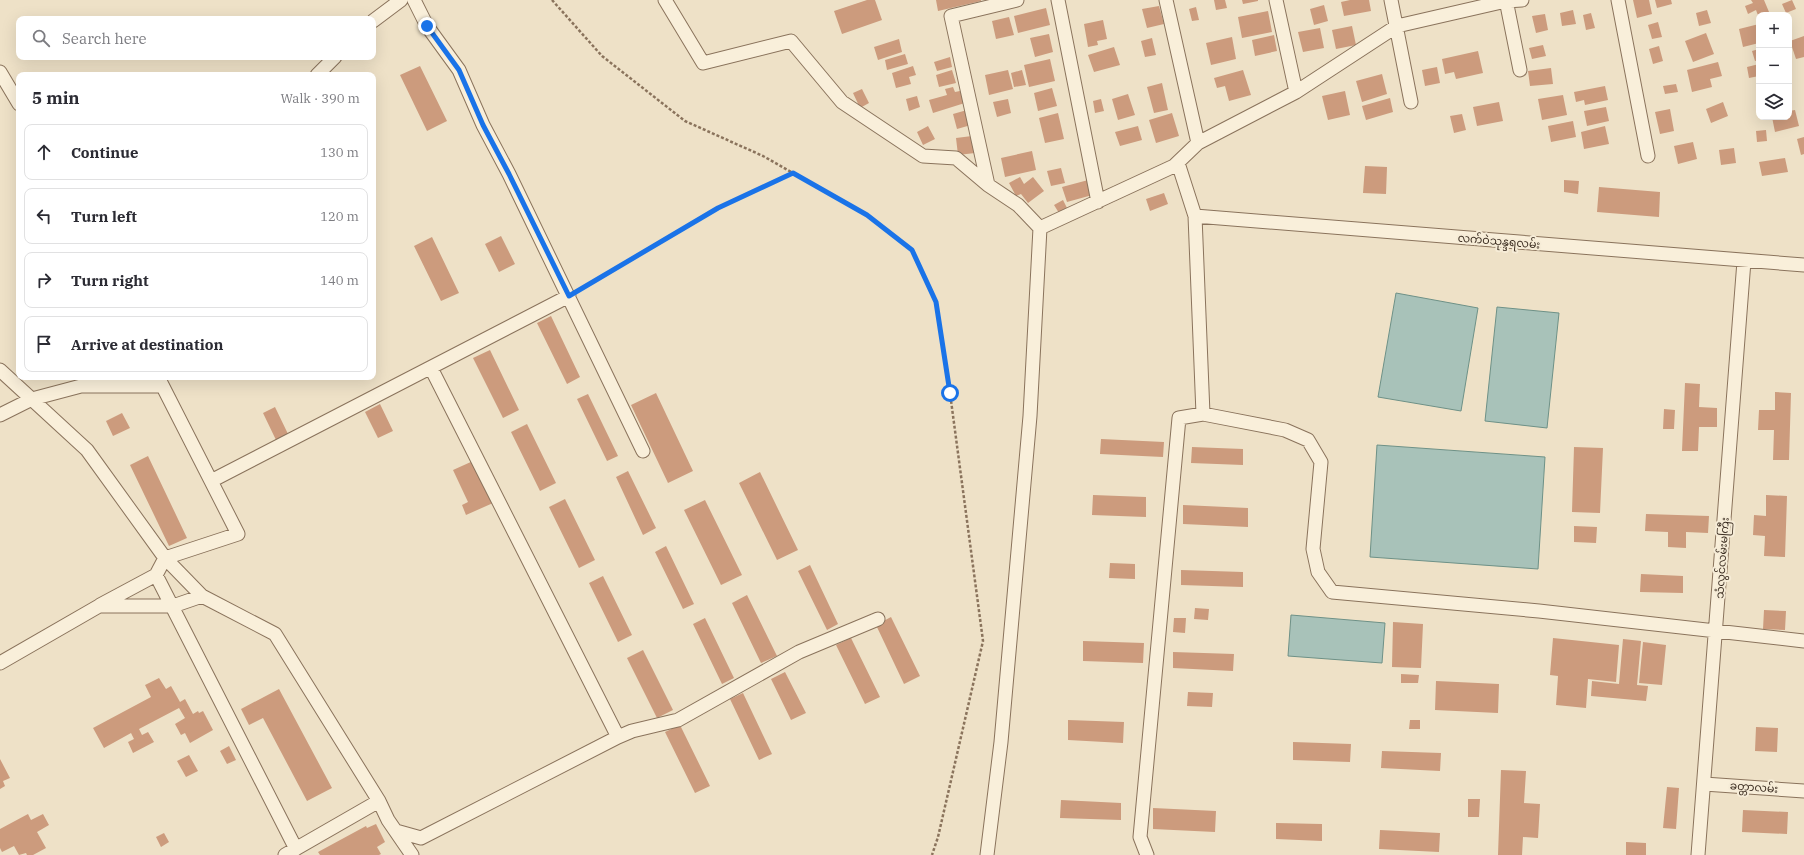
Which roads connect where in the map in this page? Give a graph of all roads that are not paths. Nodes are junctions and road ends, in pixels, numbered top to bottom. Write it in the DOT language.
graph roads {
  1 [pos="401,0"];
  2 [pos="414,0"];
  3 [pos="664,0"];
  4 [pos="1017,0"];
  5 [pos="1058,0"];
  6 [pos="1166,0"];
  7 [pos="1276,0"];
  8 [pos="1391,0"];
  9 [pos="1522,0"];
  10 [pos="1618,0"];
  11 [pos="1506,1"];
  12 [pos="376,19"];
  13 [pos="1397,26"];
  14 [pos="332,60"];
  15 [pos="1520,70"];
  16 [pos="0,72"];
  17 [pos="320,72"];
  18 [pos="1296,92"];
  19 [pos="16,99"];
  20 [pos="1411,102"];
  21 [pos="1198,143"];
  22 [pos="1648,156"];
  23 [pos="1178,163"];
  24 [pos="988,185"];
  25 [pos="1098,202"];
  26 [pos="1194,216"];
  27 [pos="1040,228"];
  28 [pos="1744,261"];
  29 [pos="1804,265"];
  30 [pos="569,296"];
  31 [pos="431,368"];
  32 [pos="0,370"];
  33 [pos="160,382"];
  34 [pos="32,399"];
  35 [pos="1203,414"];
  36 [pos="0,415"];
  37 [pos="643,451"];
  38 [pos="211,482"];
  39 [pos="165,558"];
  40 [pos="156,575"];
  41 [pos="202,596"];
  42 [pos="99,606"];
  43 [pos="173,606"];
  44 [pos="878,619"];
  45 [pos="1716,632"];
  46 [pos="1804,641"];
  47 [pos="0,662"];
  48 [pos="618,737"];
  49 [pos="1704,784"];
  50 [pos="1804,791"];
  51 [pos="379,801"];
  52 [pos="396,831"];
  53 [pos="291,852"];
  54 [pos="412,855"];
  55 [pos="987,855"];
  56 [pos="1147,855"];
  57 [pos="1698,855"];
  1 -- 12 [label="street"];
  2 -- 30 [label="street"];
  3 -- 24 [label="street"];
  4 -- 24 [label="street"];
  5 -- 25 [label="street"];
  6 -- 21 [label="street"];
  7 -- 18 [label="street"];
  8 -- 13 [label="street"];
  9 -- 11 [label="street"];
  10 -- 22 [label="street"];
  11 -- 13 [label="street"];
  11 -- 15 [label="street"];
  13 -- 18 [label="street"];
  13 -- 20 [label="street"];
  14 -- 17 [label="street"];
  16 -- 19 [label="street"];
  18 -- 21 [label="street"];
  21 -- 23 [label="street"];
  23 -- 25 [label="street"];
  23 -- 26 [label="street"];
  24 -- 27 [label="street"];
  25 -- 27 [label="street"];
  26 -- 28 [label="street, လက်ဝဲသုန္ဒရလမ်း"];
  26 -- 35 [label="street"];
  27 -- 55 [label="street"];
  28 -- 29 [label="street, လက်ဝဲသုန္ဒရလမ်း"];
  28 -- 45 [label="street, သံလွင်လမ်းမကြီး"];
  30 -- 31 [label="street"];
  30 -- 37 [label="street"];
  31 -- 38 [label="street"];
  31 -- 48 [label="street"];
  32 -- 34 [label="street"];
  33 -- 34 [label="street"];
  33 -- 38 [label="street"];
  34 -- 36 [label="street"];
  34 -- 39 [label="street"];
  35 -- 45 [label="street"];
  35 -- 56 [label="street"];
  38 -- 39 [label="street"];
  39 -- 40 [label="street"];
  39 -- 41 [label="street"];
  40 -- 42 [label="street"];
  40 -- 43 [label="street"];
  41 -- 43 [label="street"];
  41 -- 51 [label="street"];
  42 -- 43 [label="street"];
  42 -- 47 [label="street"];
  43 -- 53 [label="street"];
  44 -- 48 [label="street"];
  45 -- 46 [label="street"];
  45 -- 49 [label="street, သံလွင်လမ်းမကြီး"];
  48 -- 52 [label="street"];
  49 -- 50 [label="street, ခတ္တာလမ်း"];
  49 -- 57 [label="street, သံလွင်လမ်းမကြီး"];
  51 -- 52 [label="street"];
  51 -- 53 [label="street"];
  52 -- 54 [label="street"];
}
